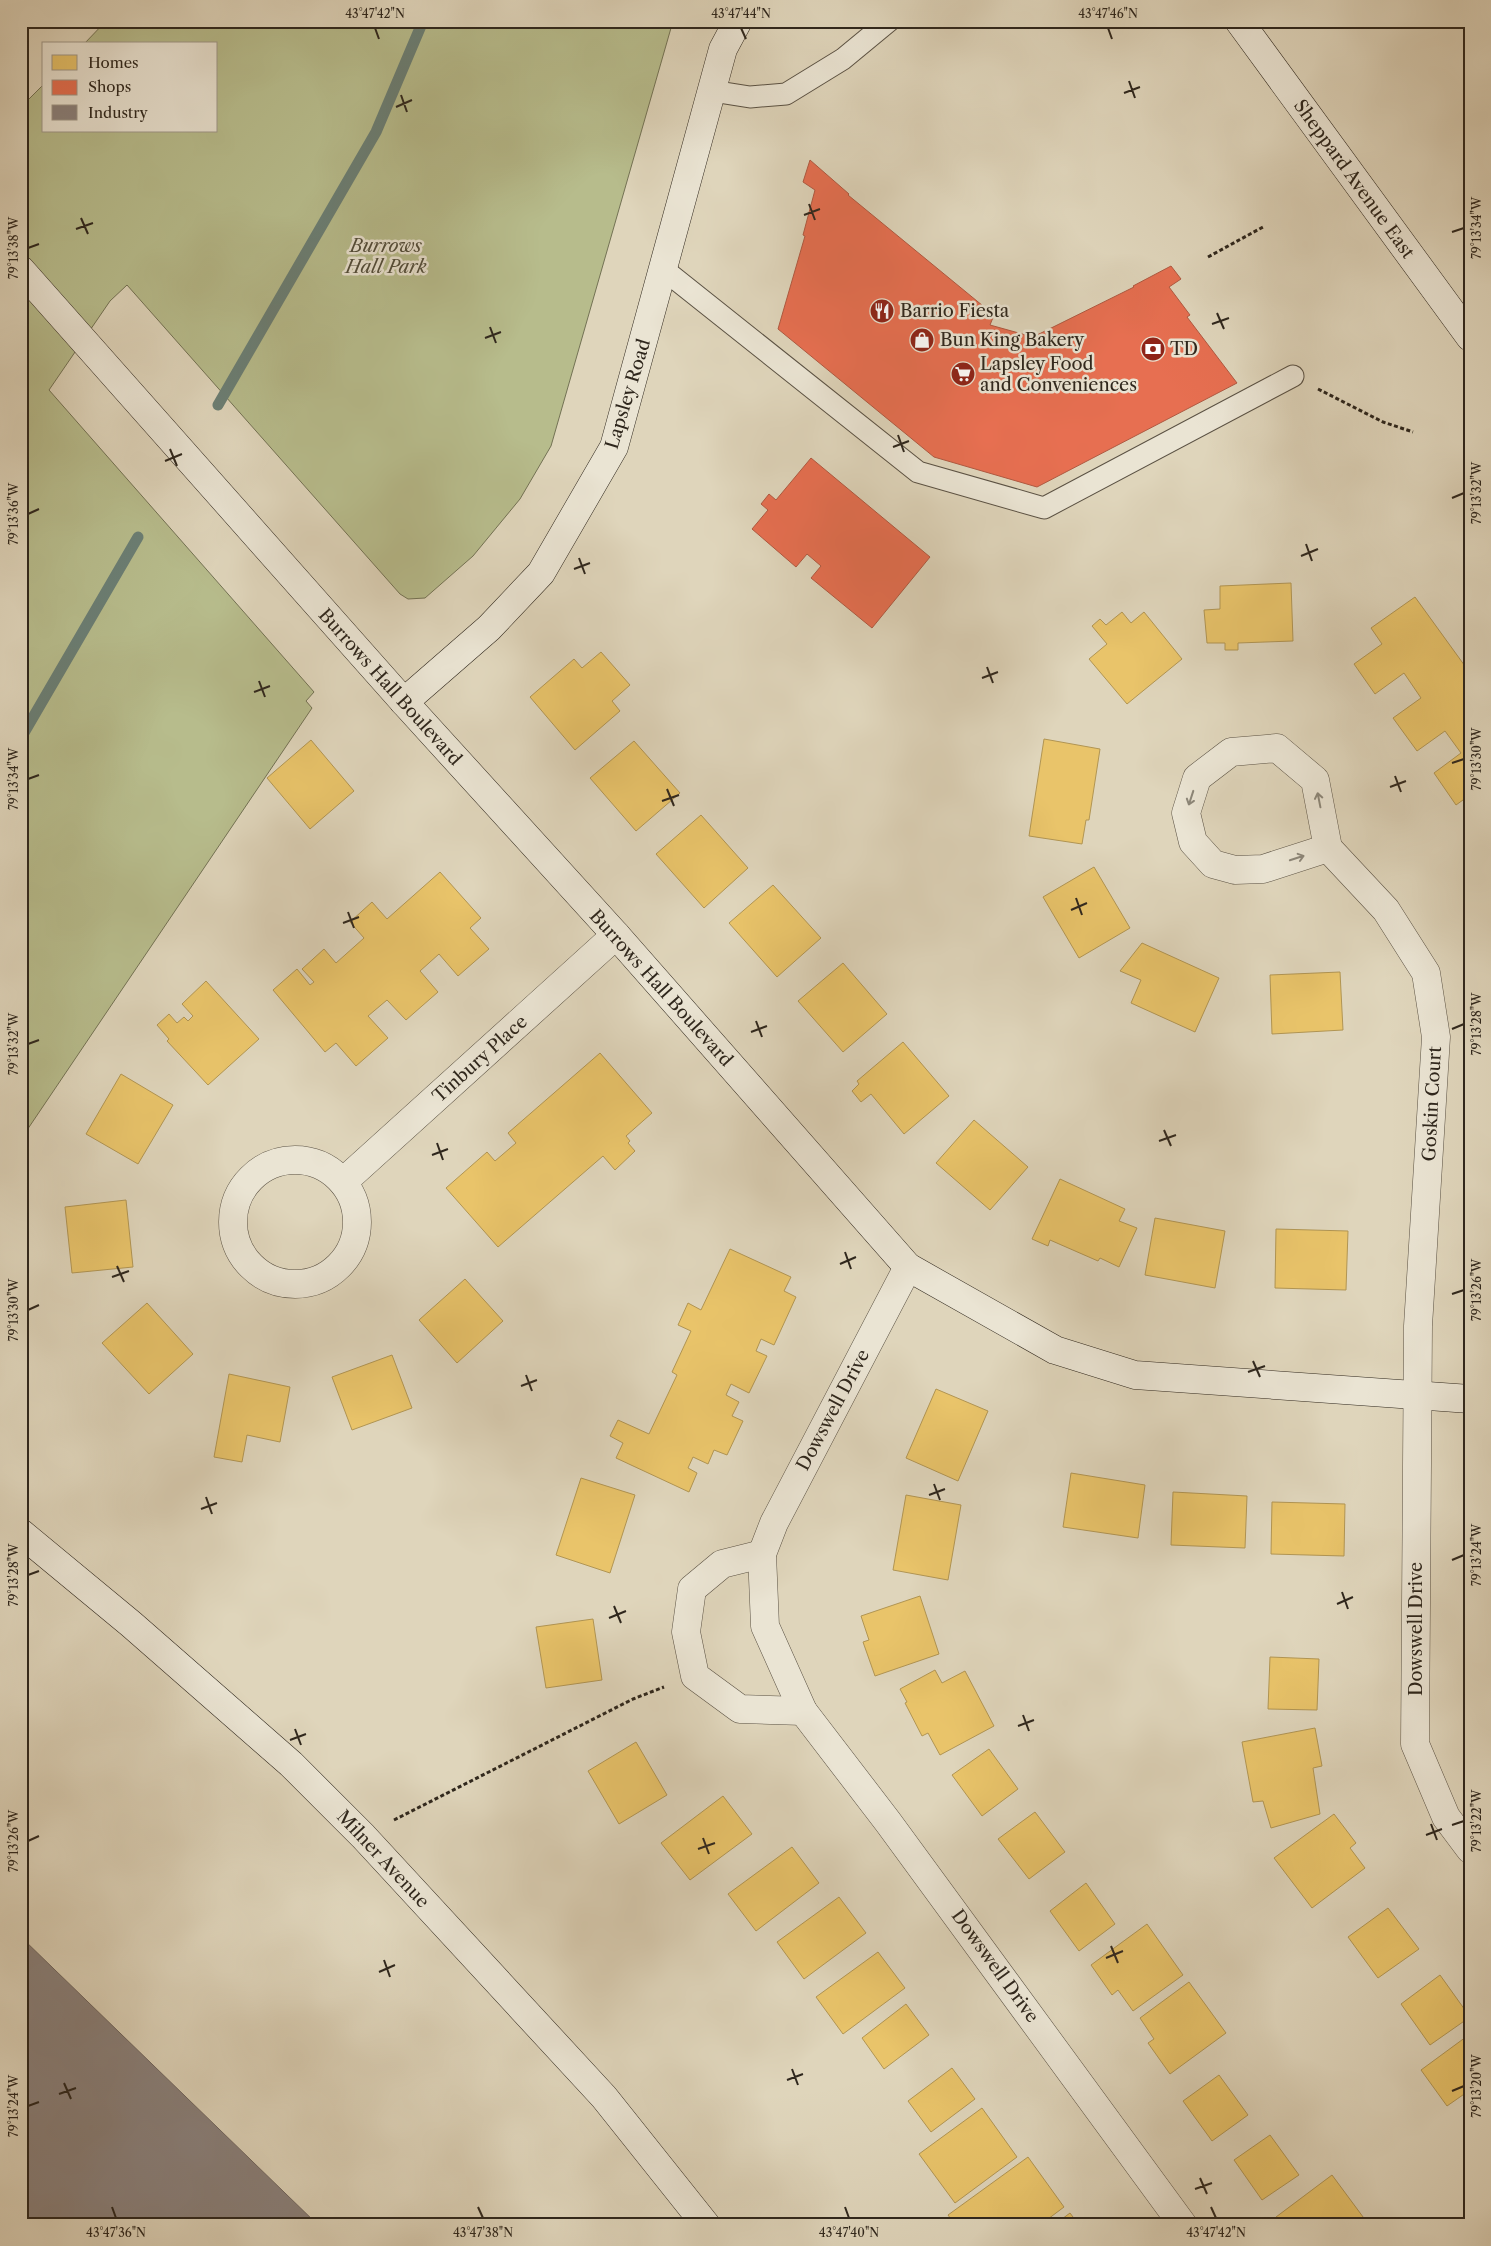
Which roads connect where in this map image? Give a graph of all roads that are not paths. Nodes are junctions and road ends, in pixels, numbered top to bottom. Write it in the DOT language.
graph roads {
  1 [pos="738,21"];
  2 [pos="889,21"];
  3 [pos="1238,21"];
  4 [pos="712,91"];
  5 [pos="663,269"];
  6 [pos="21,270"];
  7 [pos="1470,337"];
  8 [pos="1293,376"];
  9 [pos="404,702"];
  10 [pos="1328,848"];
  11 [pos="616,936"];
  12 [pos="343,1182"];
  13 [pos="908,1267"];
  14 [pos="1416,1395"];
  15 [pos="1470,1399"];
  16 [pos="21,1533"];
  17 [pos="762,1554"];
  18 [pos="803,1711"];
  19 [pos="1470,1849"];
  20 [pos="706,2225"];
  21 [pos="1183,2225"];
  1 -- 4 [label="street, Lapsley Road"];
  2 -- 4 [label="lane"];
  3 -- 7 [label="street, Sheppard Avenue East"];
  4 -- 5 [label="street, Lapsley Road"];
  5 -- 8 [label="lane"];
  5 -- 9 [label="street, Lapsley Road"];
  6 -- 9 [label="street, Burrows Hall Boulevard"];
  9 -- 11 [label="street, Burrows Hall Boulevard"];
  10 -- 10 [label="street, one-way"];
  10 -- 14 [label="street, Goskin Court"];
  11 -- 12 [label="street, Tinbury Place"];
  11 -- 13 [label="street, Burrows Hall Boulevard"];
  12 -- 12 [label="street"];
  13 -- 14 [label="street, Burrows Hall Boulevard"];
  13 -- 17 [label="street, Dowswell Drive"];
  14 -- 15 [label="street, Burrows Hall Boulevard"];
  14 -- 19 [label="street, Dowswell Drive"];
  16 -- 20 [label="street, Milner Avenue"];
  17 -- 18 [label="street, Dowswell Drive"];
  17 -- 18 [label="street"];
  18 -- 21 [label="street, Dowswell Drive"];
}
